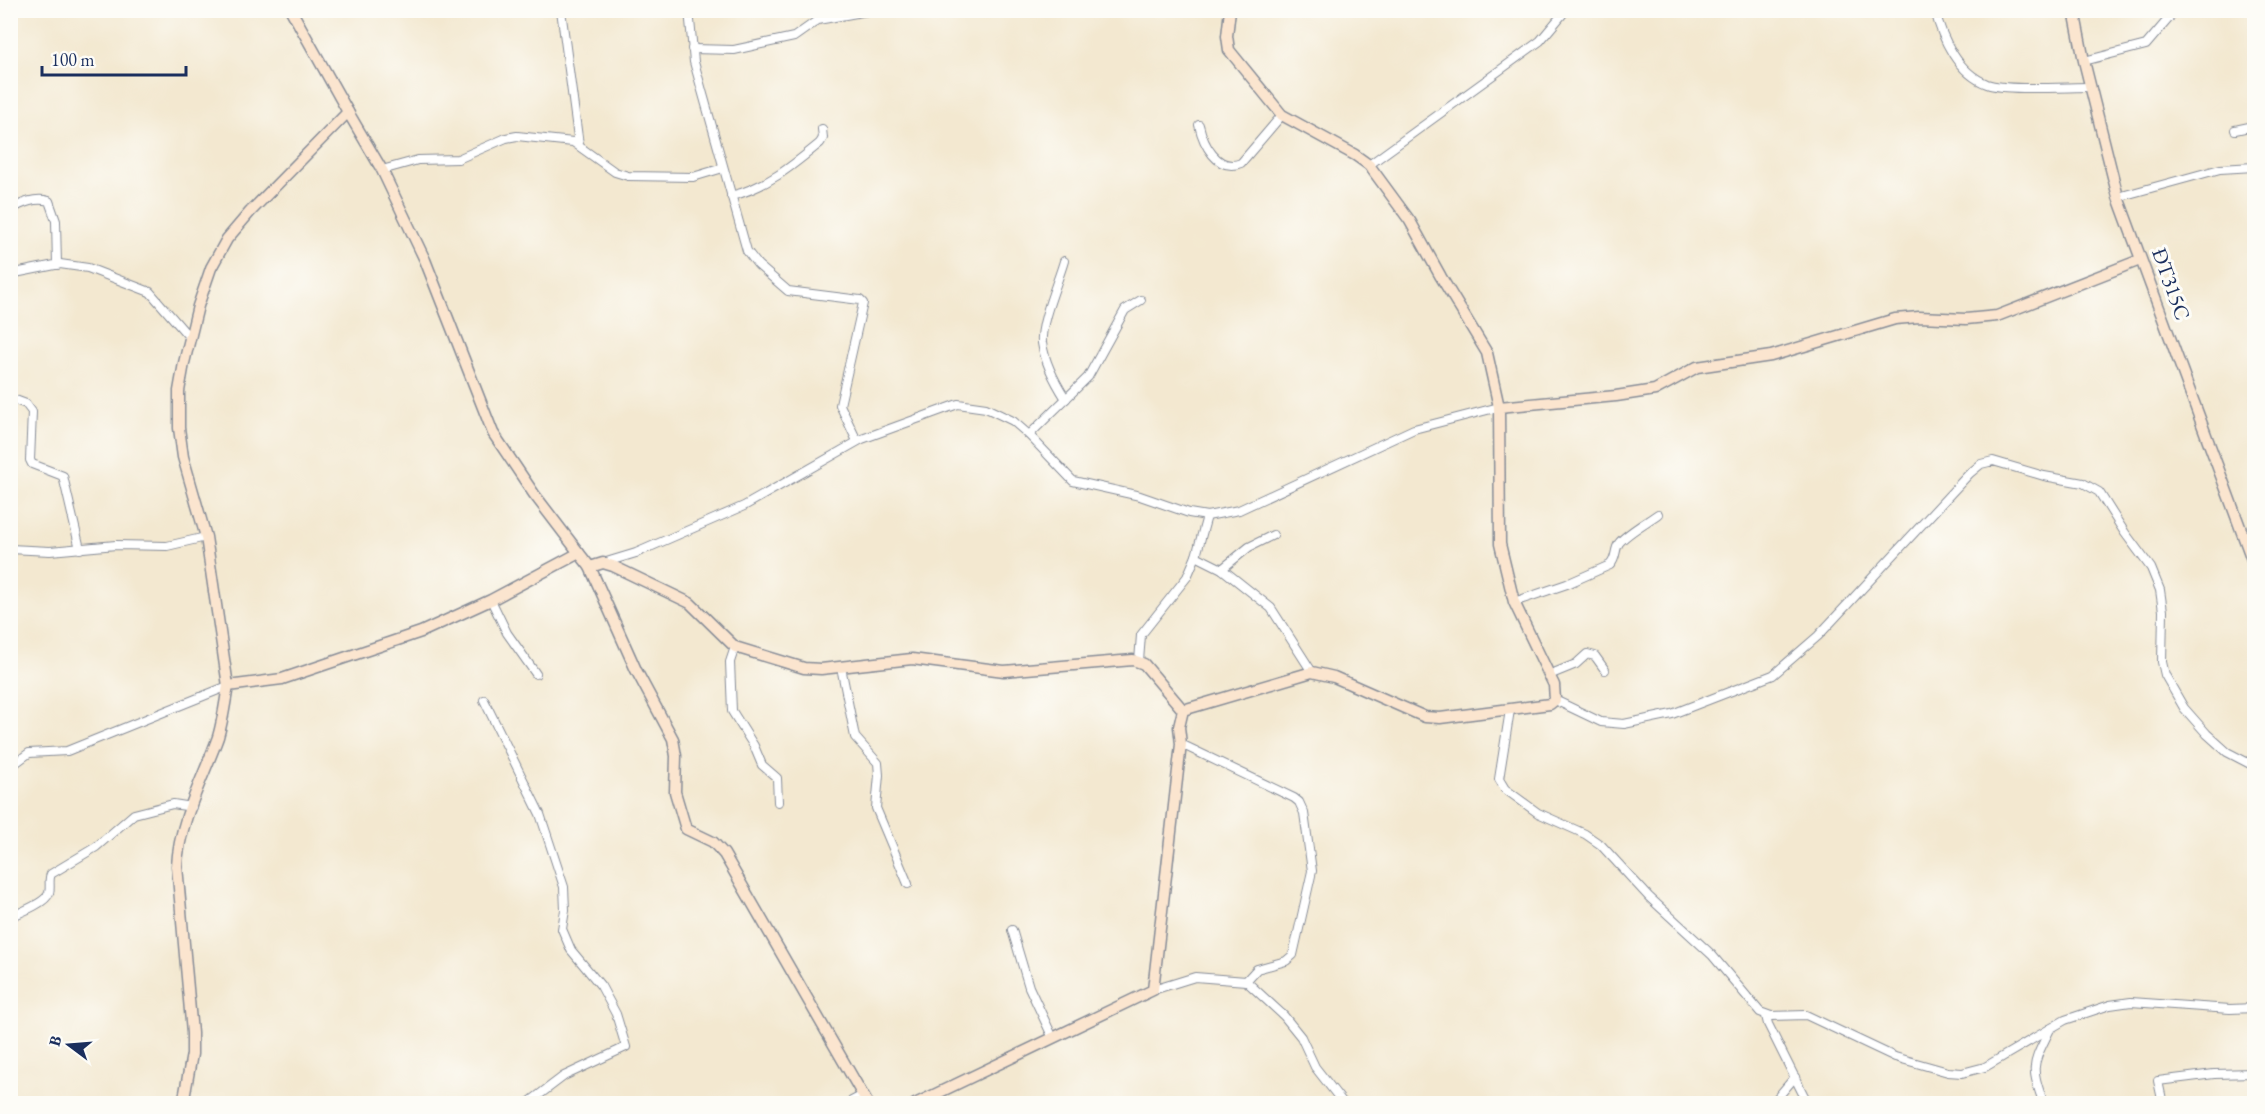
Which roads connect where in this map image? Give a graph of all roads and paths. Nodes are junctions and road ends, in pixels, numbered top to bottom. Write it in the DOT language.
graph roads {
  1 [pos="291,10"];
  2 [pos="561,10"];
  3 [pos="689,10"];
  4 [pos="873,10"];
  5 [pos="1230,10"];
  6 [pos="1566,10"];
  7 [pos="1935,10"];
  8 [pos="2074,10"];
  9 [pos="2176,10"];
  10 [pos="692,50"];
  11 [pos="2084,61"];
  12 [pos="2090,87"];
  13 [pos="348,112"];
  14 [pos="1282,116"];
  15 [pos="1199,125"];
  16 [pos="2254,126"];
  17 [pos="822,129"];
  18 [pos="2235,130"];
  19 [pos="579,145"];
  20 [pos="1369,165"];
  21 [pos="2254,167"];
  22 [pos="723,168"];
  23 [pos="382,170"];
  24 [pos="731,196"];
  25 [pos="2118,197"];
  26 [pos="10,210"];
  27 [pos="2140,260"];
  28 [pos="1064,261"];
  29 [pos="57,265"];
  30 [pos="10,274"];
  31 [pos="1141,300"];
  32 [pos="190,338"];
  33 [pos="10,398"];
  34 [pos="1066,399"];
  35 [pos="1499,406"];
  36 [pos="1029,435"];
  37 [pos="857,441"];
  38 [pos="1658,513"];
  39 [pos="1207,516"];
  40 [pos="1273,535"];
  41 [pos="206,537"];
  42 [pos="10,549"];
  43 [pos="80,549"];
  44 [pos="579,553"];
  45 [pos="1196,556"];
  46 [pos="603,563"];
  47 [pos="2254,564"];
  48 [pos="590,567"];
  49 [pos="1222,569"];
  50 [pos="491,600"];
  51 [pos="1514,602"];
  52 [pos="735,647"];
  53 [pos="1139,661"];
  54 [pos="841,667"];
  55 [pos="1605,670"];
  56 [pos="1312,672"];
  57 [pos="536,675"];
  58 [pos="1549,675"];
  59 [pos="228,686"];
  60 [pos="484,700"];
  61 [pos="1555,700"];
  62 [pos="1183,710"];
  63 [pos="1510,710"];
  64 [pos="1181,744"];
  65 [pos="2254,766"];
  66 [pos="10,767"];
  67 [pos="778,802"];
  68 [pos="192,807"];
  69 [pos="908,884"];
  70 [pos="10,917"];
  71 [pos="1012,930"];
  72 [pos="1246,981"];
  73 [pos="1153,990"];
  74 [pos="2254,1008"];
  75 [pos="1766,1016"];
  76 [pos="2050,1028"];
  77 [pos="1053,1038"];
  78 [pos="2254,1073"];
  79 [pos="1795,1077"];
  80 [pos="865,1099"];
  81 [pos="183,1104"];
  82 [pos="527,1104"];
  83 [pos="846,1104"];
  84 [pos="915,1104"];
  85 [pos="1344,1104"];
  86 [pos="1772,1104"];
  87 [pos="1811,1104"];
  88 [pos="2044,1104"];
  89 [pos="2163,1104"];
  1 -- 13 [label="street"];
  2 -- 19 [label="street"];
  3 -- 10 [label="street"];
  4 -- 10 [label="street"];
  5 -- 14 [label="street"];
  6 -- 20 [label="street"];
  7 -- 12 [label="street"];
  8 -- 11 [label="street, ĐT315C"];
  9 -- 11 [label="street"];
  10 -- 22 [label="street"];
  11 -- 12 [label="street, ĐT315C"];
  12 -- 25 [label="street, ĐT315C"];
  13 -- 23 [label="street"];
  13 -- 32 [label="street"];
  14 -- 15 [label="street"];
  14 -- 20 [label="street"];
  16 -- 18 [label="street"];
  17 -- 24 [label="street"];
  19 -- 22 [label="street"];
  19 -- 23 [label="street"];
  20 -- 35 [label="street"];
  21 -- 25 [label="street"];
  22 -- 24 [label="street"];
  23 -- 44 [label="street"];
  24 -- 37 [label="street"];
  25 -- 27 [label="street, ĐT315C"];
  26 -- 29 [label="street"];
  27 -- 35 [label="street"];
  27 -- 47 [label="street, ĐT315C"];
  28 -- 34 [label="street"];
  29 -- 30 [label="street"];
  29 -- 32 [label="street"];
  31 -- 34 [label="street"];
  32 -- 41 [label="street"];
  33 -- 43 [label="street"];
  34 -- 36 [label="street"];
  35 -- 39 [label="street"];
  35 -- 51 [label="street"];
  36 -- 37 [label="street"];
  36 -- 39 [label="street"];
  37 -- 46 [label="street"];
  38 -- 51 [label="street"];
  39 -- 45 [label="street"];
  40 -- 49 [label="street"];
  41 -- 43 [label="street"];
  41 -- 59 [label="street"];
  42 -- 43 [label="street"];
  44 -- 48 [label="street"];
  44 -- 50 [label="street"];
  45 -- 49 [label="street"];
  45 -- 53 [label="street"];
  46 -- 48 [label="street"];
  46 -- 52 [label="street"];
  48 -- 80 [label="street"];
  49 -- 56 [label="street"];
  50 -- 57 [label="street"];
  50 -- 59 [label="street"];
  51 -- 58 [label="street"];
  52 -- 54 [label="street"];
  52 -- 67 [label="street"];
  53 -- 54 [label="street"];
  53 -- 62 [label="street"];
  54 -- 69 [label="street"];
  55 -- 58 [label="street"];
  56 -- 62 [label="street"];
  56 -- 63 [label="street"];
  58 -- 61 [label="street"];
  59 -- 66 [label="street"];
  59 -- 68 [label="street"];
  60 -- 82 [label="street"];
  61 -- 63 [label="street"];
  61 -- 65 [label="street"];
  62 -- 64 [label="street"];
  63 -- 75 [label="street"];
  64 -- 72 [label="street"];
  64 -- 73 [label="street"];
  68 -- 70 [label="street"];
  68 -- 81 [label="street"];
  71 -- 77 [label="street"];
  72 -- 73 [label="street"];
  72 -- 85 [label="street"];
  73 -- 77 [label="street"];
  74 -- 76 [label="street"];
  75 -- 76 [label="street"];
  75 -- 79 [label="street"];
  76 -- 88 [label="street"];
  77 -- 84 [label="street"];
  78 -- 89 [label="street"];
  79 -- 86 [label="street"];
  79 -- 87 [label="street"];
  80 -- 83 [label="street"];
}
